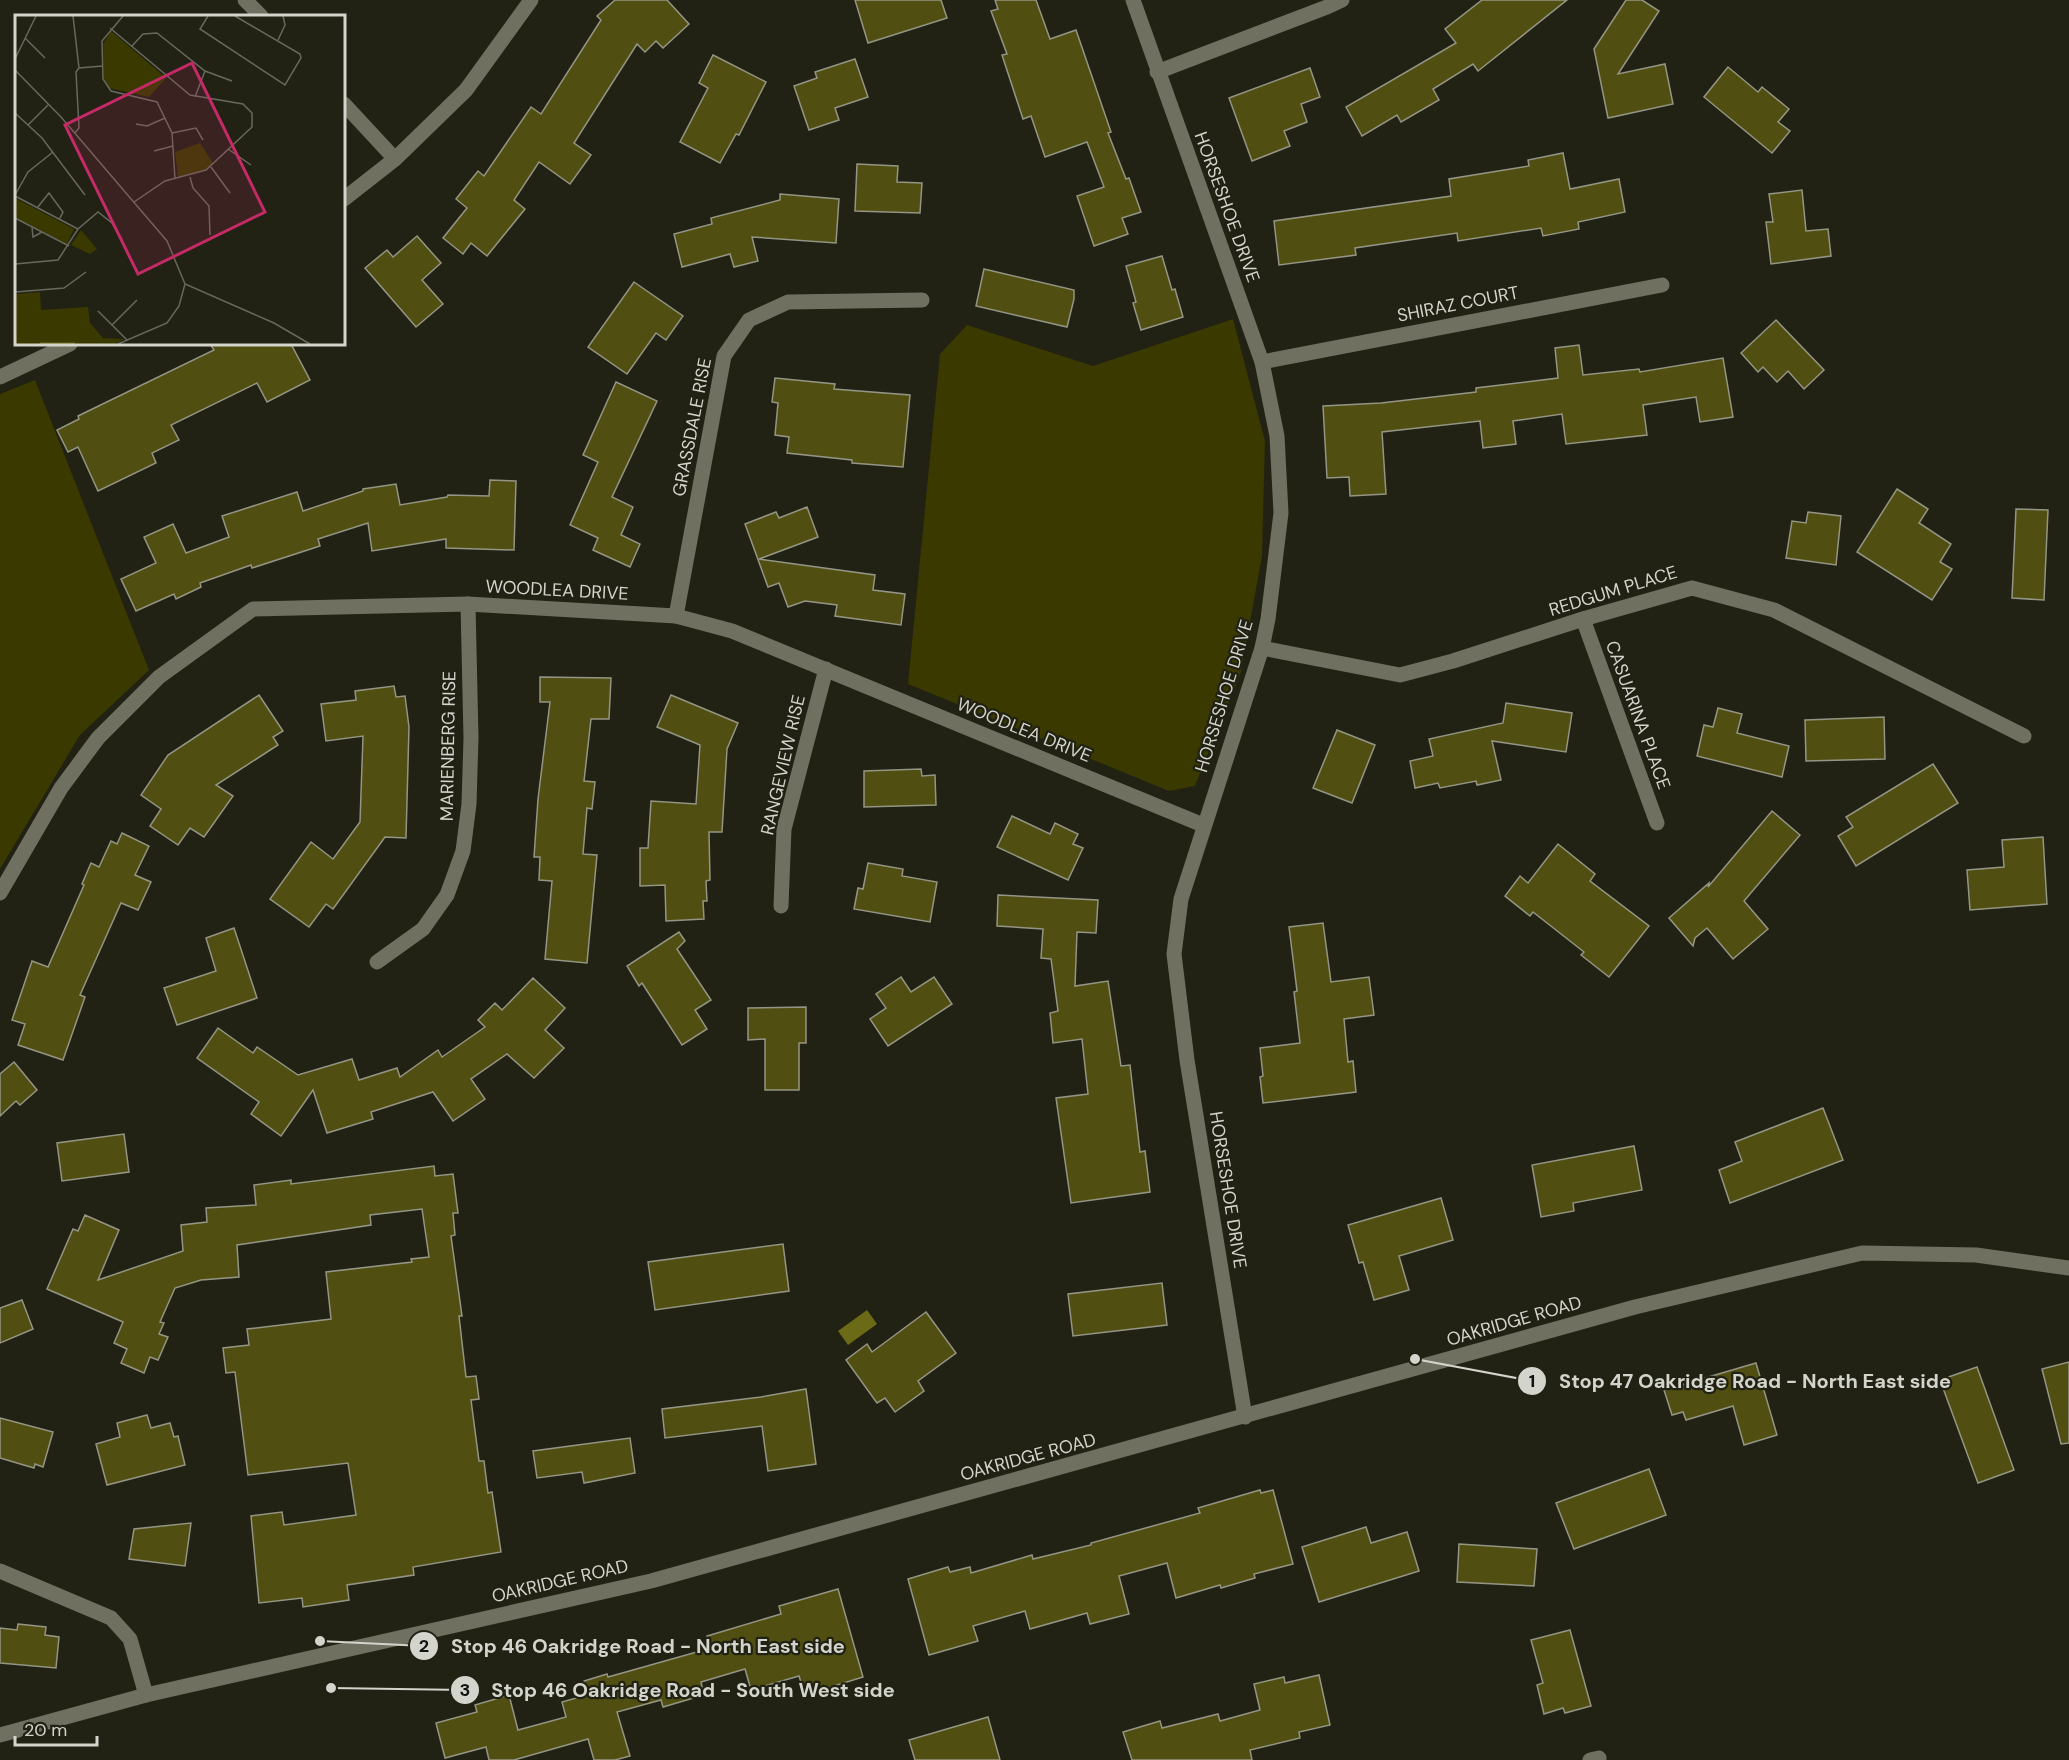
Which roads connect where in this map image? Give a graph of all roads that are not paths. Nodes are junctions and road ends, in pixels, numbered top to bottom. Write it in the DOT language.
graph roads {
  1 [pos="245,0"];
  2 [pos="531,0"];
  3 [pos="1133,0"];
  4 [pos="1342,0"];
  5 [pos="260,15"];
  6 [pos="1157,72"];
  7 [pos="345,105"];
  8 [pos="395,159"];
  9 [pos="345,198"];
  10 [pos="1662,285"];
  11 [pos="922,300"];
  12 [pos="68,345"];
  13 [pos="1262,362"];
  14 [pos="0,377"];
  15 [pos="468,604"];
  16 [pos="676,616"];
  17 [pos="1583,620"];
  18 [pos="1262,648"];
  19 [pos="826,669"];
  20 [pos="2024,736"];
  21 [pos="1657,823"];
  22 [pos="1203,825"];
  23 [pos="0,893"];
  24 [pos="781,906"];
  25 [pos="377,962"];
  26 [pos="2069,1268"];
  27 [pos="1245,1417"];
  28 [pos="0,1571"];
  29 [pos="146,1695"];
  30 [pos="0,1735"];
  1 -- 5 [label="street"];
  2 -- 8 [label="street"];
  3 -- 6 [label="street, HORSESHOE DRIVE"];
  4 -- 6 [label="street"];
  6 -- 13 [label="street, HORSESHOE DRIVE"];
  7 -- 8 [label="street"];
  8 -- 9 [label="street"];
  10 -- 13 [label="street, SHIRAZ COURT"];
  11 -- 16 [label="street, GRASSDALE RISE"];
  12 -- 14 [label="street"];
  13 -- 18 [label="street, HORSESHOE DRIVE"];
  15 -- 16 [label="street, WOODLEA DRIVE"];
  15 -- 23 [label="street, WOODLEA DRIVE"];
  15 -- 25 [label="street, MARIENBERG RISE"];
  16 -- 19 [label="street, WOODLEA DRIVE"];
  17 -- 18 [label="street, REDGUM PLACE"];
  17 -- 20 [label="street, REDGUM PLACE"];
  17 -- 21 [label="street, CASUARINA PLACE"];
  18 -- 22 [label="street, HORSESHOE DRIVE"];
  19 -- 22 [label="street, WOODLEA DRIVE"];
  19 -- 24 [label="street, RANGEVIEW RISE"];
  22 -- 27 [label="street, HORSESHOE DRIVE"];
  26 -- 27 [label="street, OAKRIDGE ROAD"];
  27 -- 29 [label="street, OAKRIDGE ROAD"];
  28 -- 29 [label="street"];
  29 -- 30 [label="street, OAKRIDGE ROAD"];
}
